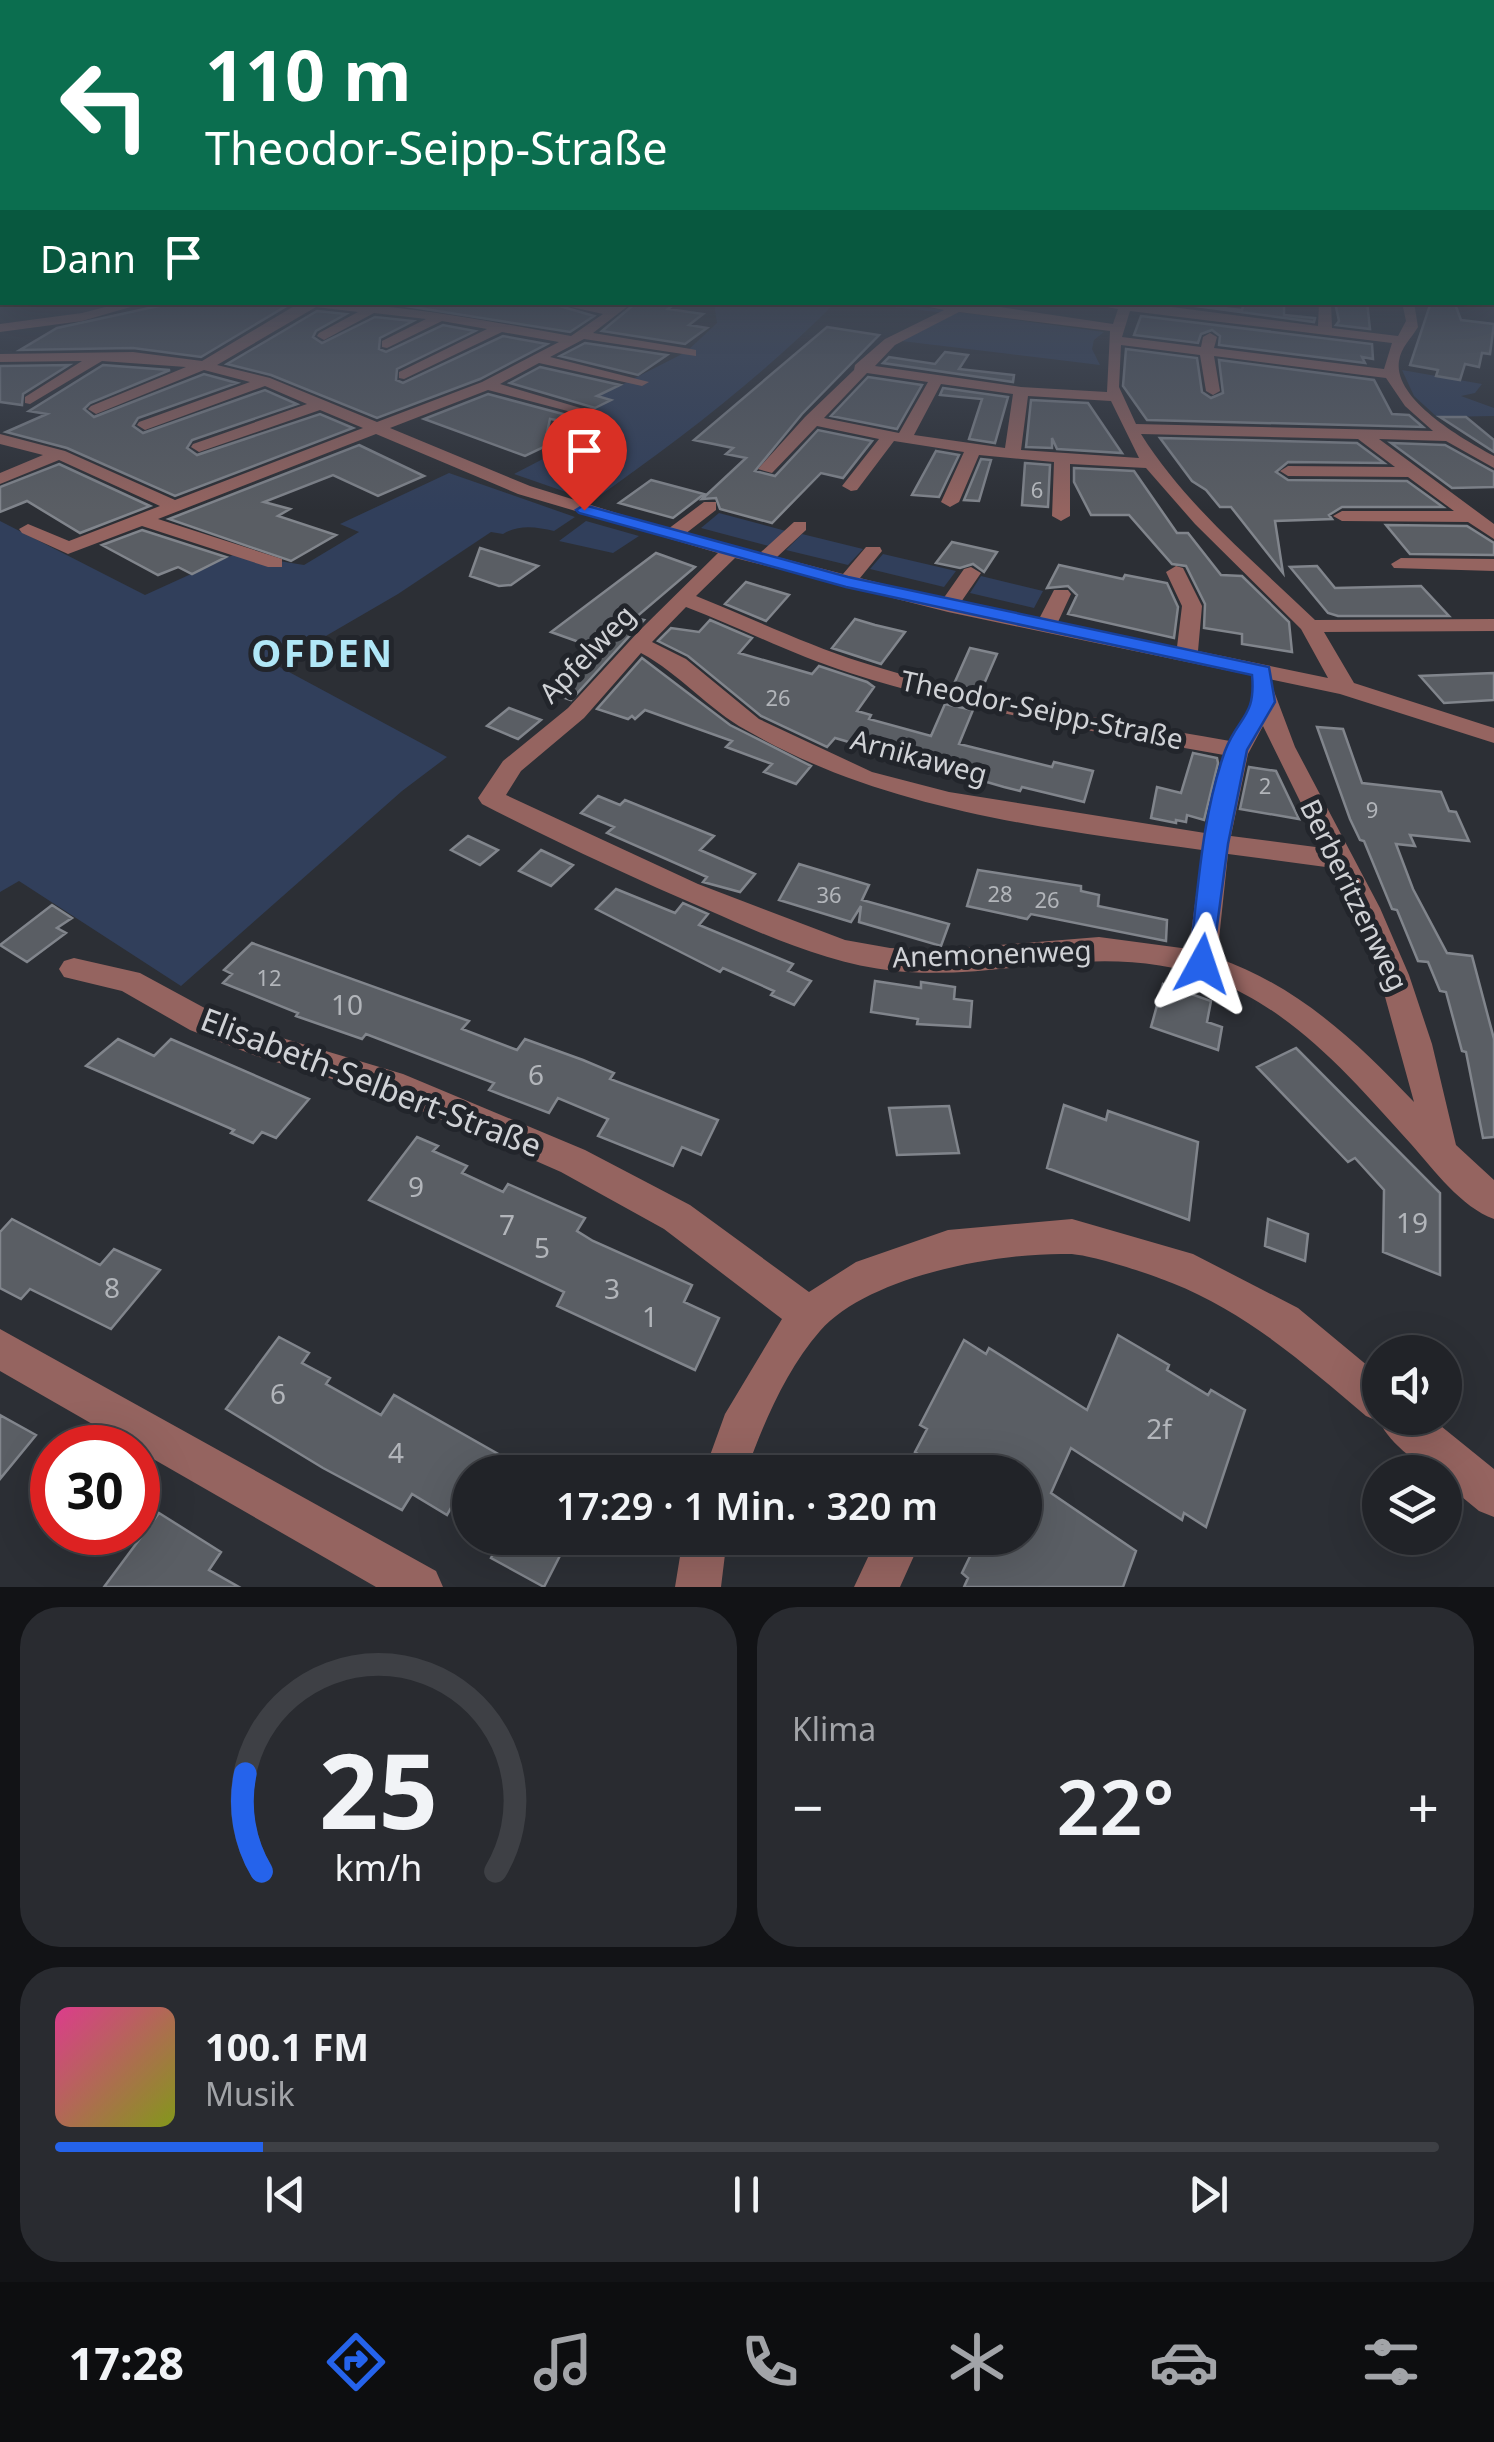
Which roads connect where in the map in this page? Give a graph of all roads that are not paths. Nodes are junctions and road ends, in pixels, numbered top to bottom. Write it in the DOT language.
graph roads {
  1 [pos="88,363"];
  2 [pos="182,363"];
  3 [pos="205,363"];
  4 [pos="428,363"];
  5 [pos="532,363"];
  6 [pos="558,363"];
  7 [pos="866,363"];
  8 [pos="1113,363"];
  9 [pos="1208,363"];
  10 [pos="1302,363"];
  11 [pos="1390,363"];
  12 [pos="202,365"];
  13 [pos="860,368"];
  14 [pos="1390,374"];
  15 [pos="404,375"];
  16 [pos="936,380"];
  17 [pos="265,381"];
  18 [pos="642,382"];
  19 [pos="487,385"];
  20 [pos="1021,391"];
  21 [pos="1213,391"];
  22 [pos="1115,397"];
  23 [pos="30,400"];
  24 [pos="319,404"];
  25 [pos="96,409"];
  26 [pos="589,415"];
  27 [pos="810,420"];
  28 [pos="145,425"];
  29 [pos="1130,428"];
  30 [pos="372,429"];
  31 [pos="1363,435"];
  32 [pos="1450,436"];
  33 [pos="0,439"];
  34 [pos="896,439"];
  35 [pos="199,447"];
  36 [pos="973,450"];
  37 [pos="59,454"];
  38 [pos="1012,454"];
  39 [pos="1062,460"];
  40 [pos="1151,463"];
  41 [pos="1494,463"];
  42 [pos="766,469"];
  43 [pos="1288,471"];
  44 [pos="1409,472"];
  45 [pos="0,480"];
  46 [pos="851,486"];
  47 [pos="950,502"];
  48 [pos="174,506"];
  49 [pos="710,506"];
  50 [pos="1061,516"];
  51 [pos="1342,516"];
  52 [pos="1472,517"];
  53 [pos="140,518"];
  54 [pos="800,526"];
  55 [pos="28,529"];
  56 [pos="1494,534"];
  57 [pos="671,536"];
  58 [pos="874,551"];
  59 [pos="730,552"];
  60 [pos="764,560"];
  61 [pos="274,563"];
  62 [pos="1401,564"];
  63 [pos="1494,565"];
  64 [pos="1176,572"];
  65 [pos="970,573"];
  66 [pos="846,582"];
  67 [pos="1061,594"];
  68 [pos="682,598"];
  69 [pos="948,606"];
  70 [pos="1494,625"];
  71 [pos="1310,626"];
  72 [pos="1045,627"];
  73 [pos="642,640"];
  74 [pos="1187,654"];
  75 [pos="1262,671"];
  76 [pos="1345,688"];
  77 [pos="1265,702"];
  78 [pos="1494,736"];
  79 [pos="1236,750"];
  80 [pos="490,798"];
  81 [pos="1216,844"];
  82 [pos="1342,860"];
  83 [pos="1202,964"];
  84 [pos="74,969"];
  85 [pos="1440,1152"];
  86 [pos="1494,1203"];
  87 [pos="808,1315"];
  88 [pos="0,1349"];
  89 [pos="1362,1387"];
  90 [pos="1420,1435"];
  91 [pos="732,1455"];
  92 [pos="1494,1496"];
  93 [pos="703,1555"];
  94 [pos="892,1555"];
  95 [pos="420,1587"];
  96 [pos="698,1587"];
  97 [pos="877,1587"];
  1 -- 23 [label="street"];
  2 -- 12 [label="street"];
  3 -- 12 [label="street"];
  4 -- 15 [label="street"];
  5 -- 19 [label="street"];
  6 -- 18 [label="street"];
  7 -- 13 [label="street"];
  8 -- 22 [label="street"];
  9 -- 21 [label="street"];
  10 -- 14 [label="street"];
  11 -- 14 [label="street"];
  12 -- 17 [label="street"];
  12 -- 25 [label="street"];
  13 -- 16 [label="street"];
  13 -- 27 [label="street"];
  14 -- 32 [label="street"];
  16 -- 20 [label="street"];
  16 -- 34 [label="street"];
  17 -- 24 [label="street"];
  17 -- 28 [label="street"];
  19 -- 26 [label="street"];
  19 -- 30 [label="street"];
  20 -- 22 [label="street"];
  20 -- 38 [label="street"];
  22 -- 29 [label="street"];
  24 -- 30 [label="street"];
  24 -- 35 [label="street"];
  27 -- 34 [label="street"];
  27 -- 42 [label="street"];
  29 -- 31 [label="street"];
  29 -- 40 [label="street"];
  30 -- 48 [label="street"];
  30 -- 57 [label="street"];
  31 -- 32 [label="street"];
  31 -- 44 [label="street"];
  32 -- 41 [label="street"];
  33 -- 37 [label="street"];
  34 -- 36 [label="street"];
  34 -- 46 [label="street"];
  36 -- 38 [label="street"];
  36 -- 47 [label="street"];
  37 -- 45 [label="street"];
  37 -- 48 [label="street"];
  38 -- 39 [label="street"];
  39 -- 40 [label="street"];
  39 -- 50 [label="street"];
  40 -- 71 [label="street"];
  43 -- 44 [label="street"];
  44 -- 52 [label="street"];
  48 -- 53 [label="street"];
  49 -- 57 [label="street"];
  51 -- 52 [label="street"];
  52 -- 56 [label="street"];
  53 -- 55 [label="street"];
  53 -- 61 [label="street"];
  54 -- 60 [label="street"];
  57 -- 59 [label="street"];
  58 -- 66 [label="street"];
  59 -- 60 [label="street"];
  59 -- 68 [label="street, Apfelweg"];
  60 -- 66 [label="street"];
  62 -- 63 [label="street"];
  64 -- 74 [label="street"];
  65 -- 69 [label="street"];
  66 -- 69 [label="street"];
  67 -- 72 [label="street"];
  68 -- 73 [label="street, Apfelweg"];
  68 -- 79 [label="street, Theodor-Seipp-Straße"];
  69 -- 72 [label="street"];
  70 -- 71 [label="street"];
  71 -- 76 [label="street"];
  72 -- 74 [label="street"];
  73 -- 80 [label="street, Apfelweg"];
  73 -- 81 [label="street, Arnikaweg"];
  74 -- 75 [label="street"];
  75 -- 76 [label="street"];
  75 -- 77 [label="street, Berberitzenweg"];
  76 -- 78 [label="street"];
  77 -- 79 [label="street"];
  77 -- 82 [label="street, Berberitzenweg"];
  79 -- 81 [label="street"];
  80 -- 83 [label="street, Anemonenweg"];
  81 -- 82 [label="street, Arnikaweg"];
  81 -- 83 [label="street"];
  82 -- 85 [label="street, Berberitzenweg"];
  83 -- 85 [label="street, Anemonenweg"];
  84 -- 87 [label="street, Elisabeth-Selbert-Straße"];
  85 -- 86 [label="street, Anemonenweg"];
  87 -- 89 [label="street"];
  87 -- 91 [label="street"];
  88 -- 95 [label="street"];
  90 -- 92 [label="street"];
  93 -- 96 [label="street"];
  94 -- 97 [label="street"];
}
